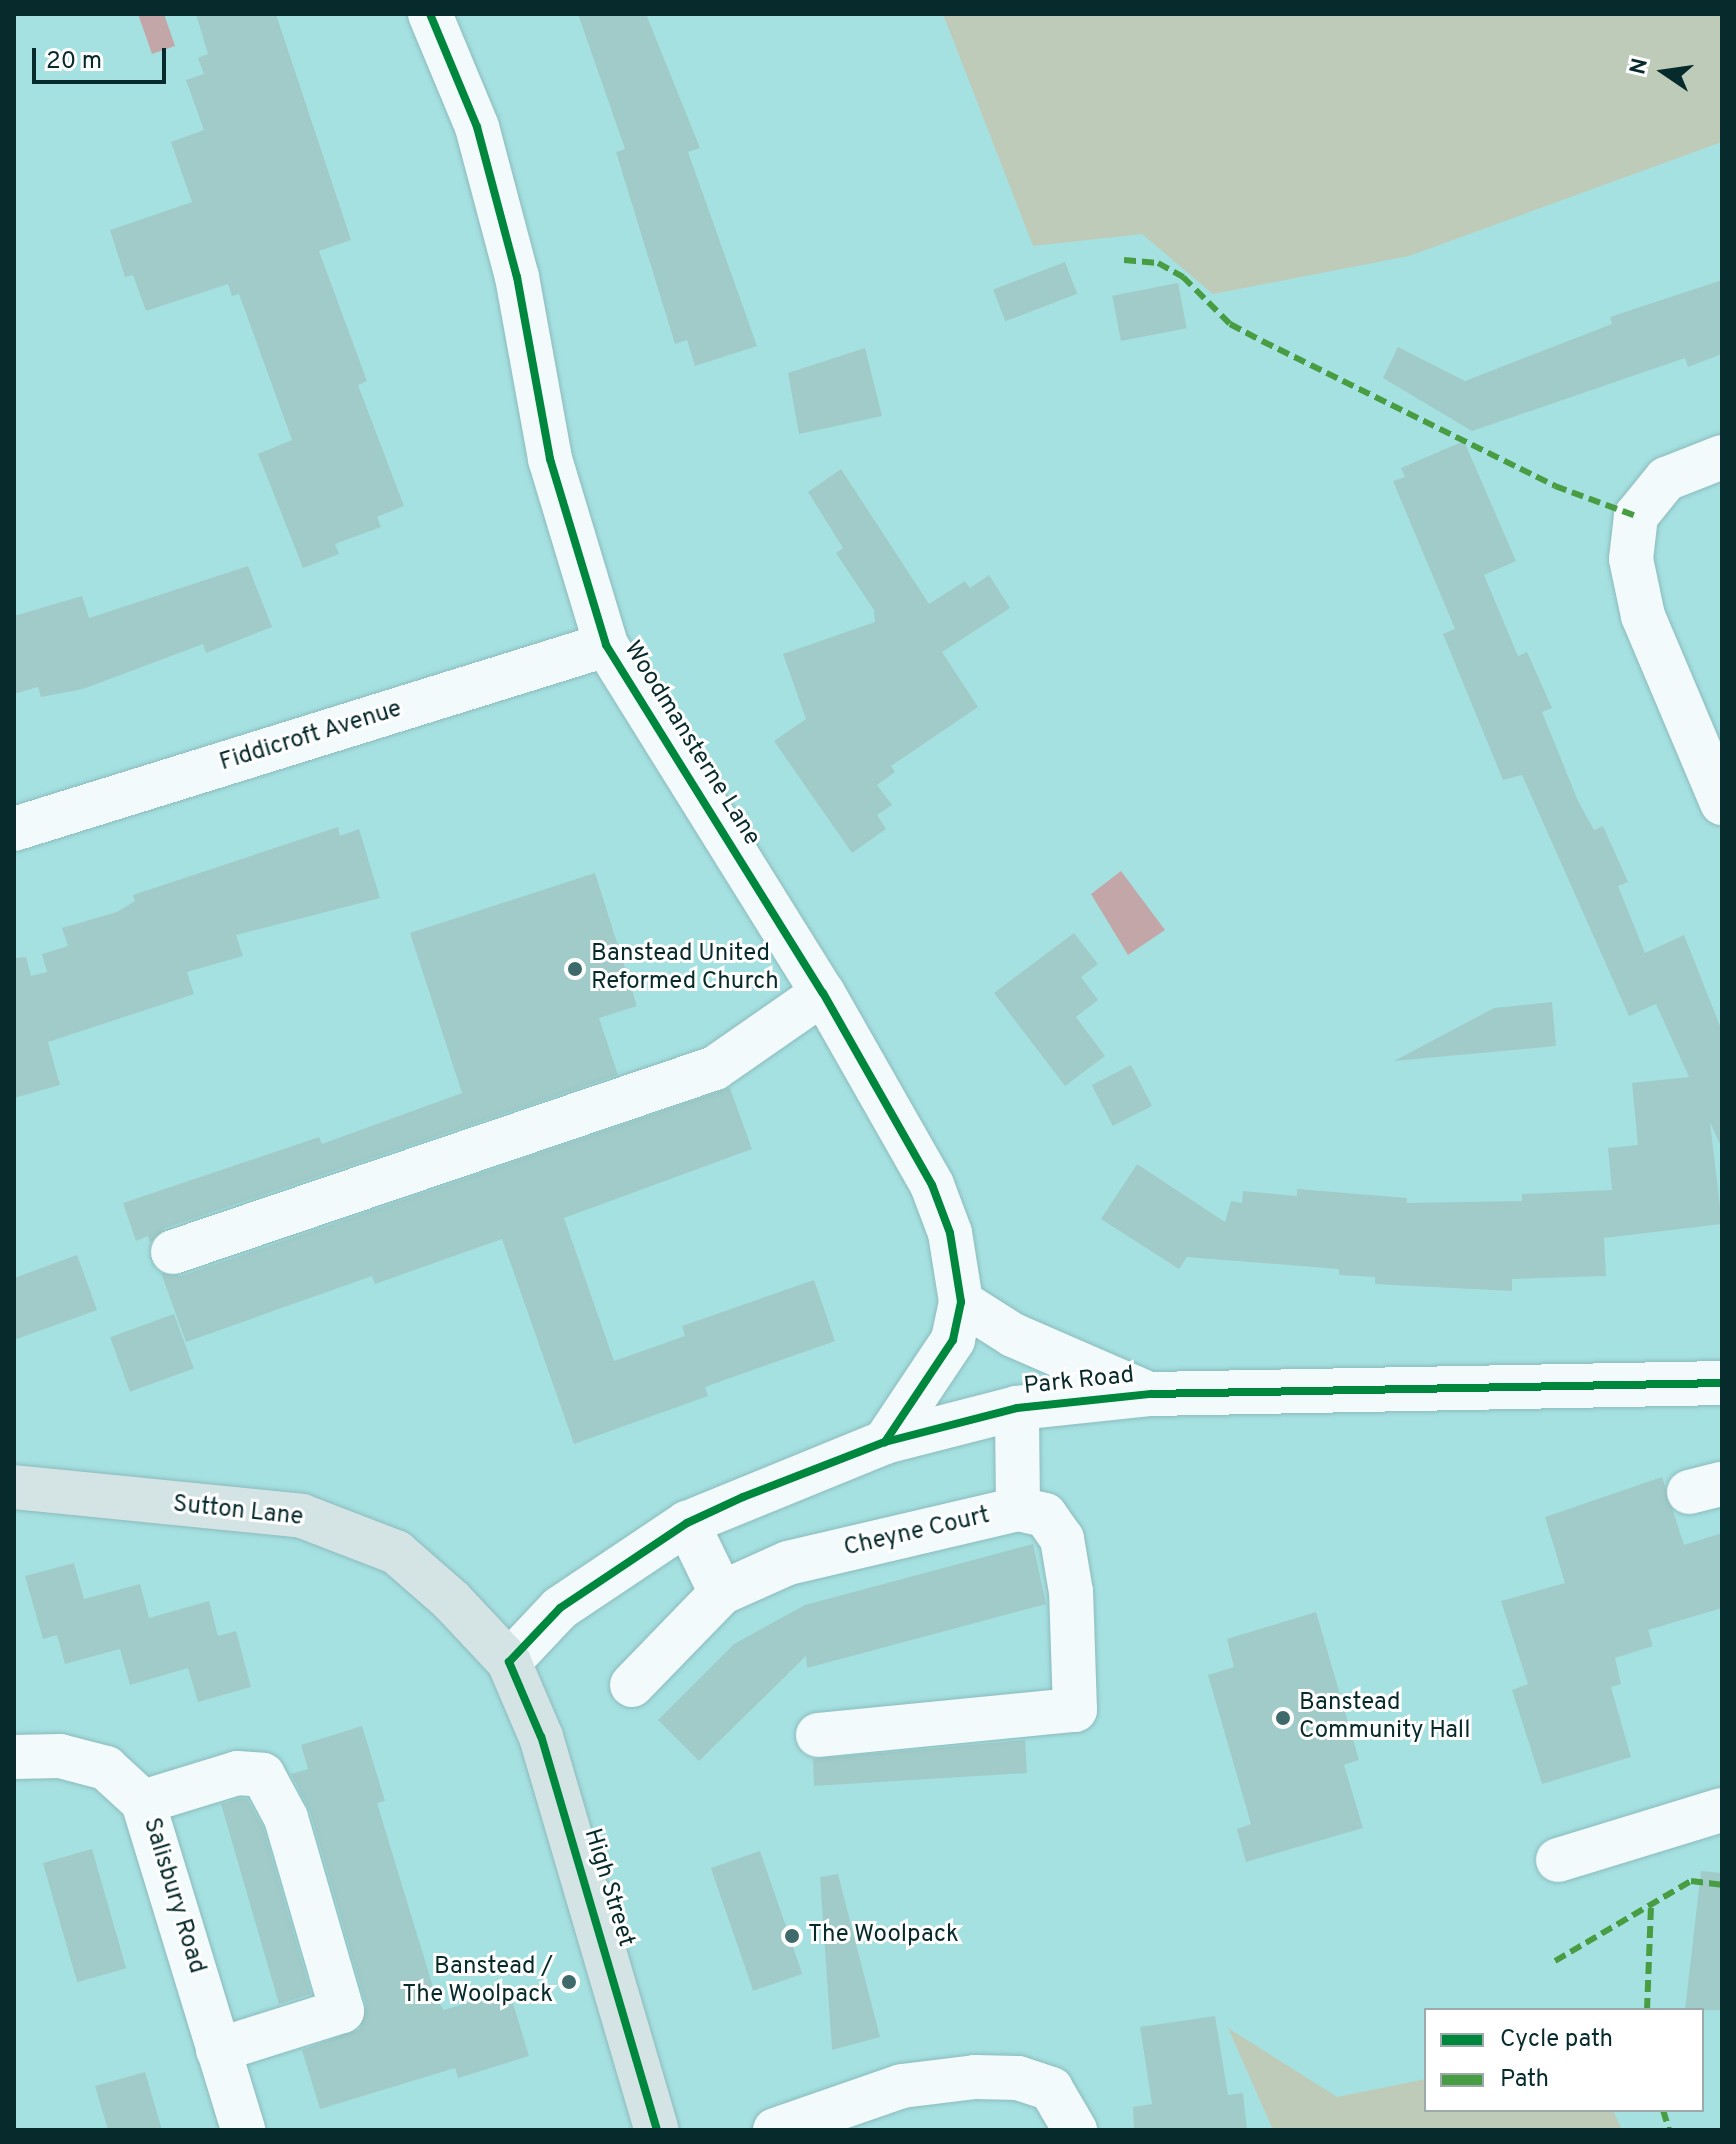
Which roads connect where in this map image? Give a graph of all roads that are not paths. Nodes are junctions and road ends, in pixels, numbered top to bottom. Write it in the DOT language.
graph roads {
  1 [pos="430,14"];
  2 [pos="1722,457"];
  3 [pos="606,645"];
  4 [pos="1722,803"];
  5 [pos="15,830"];
  6 [pos="823,993"];
  7 [pos="173,1252"];
  8 [pos="961,1302"];
  9 [pos="1722,1383"];
  10 [pos="1151,1394"];
  11 [pos="1017,1408"];
  12 [pos="885,1442"];
  13 [pos="14,1487"];
  14 [pos="1018,1509"];
  15 [pos="687,1523"];
  16 [pos="721,1593"];
  17 [pos="509,1662"];
  18 [pos="632,1685"];
  19 [pos="818,1735"];
  20 [pos="14,1757"];
  21 [pos="143,1802"];
  22 [pos="1722,1810"];
  23 [pos="1558,1860"];
  24 [pos="218,2050"];
  25 [pos="243,2130"];
  26 [pos="657,2130"];
  27 [pos="775,2130"];
  28 [pos="1075,2130"];
  1 -- 3 [label="street, Woodmansterne Lane"];
  2 -- 4 [label="street"];
  3 -- 5 [label="street, Fiddicroft Avenue"];
  3 -- 6 [label="street, Woodmansterne Lane"];
  6 -- 7 [label="street"];
  6 -- 8 [label="street, Woodmansterne Lane"];
  8 -- 10 [label="street"];
  8 -- 12 [label="street, Woodmansterne Lane"];
  9 -- 10 [label="street, Park Road"];
  10 -- 11 [label="street, Park Road"];
  11 -- 12 [label="street, Park Road"];
  11 -- 14 [label="street, Cheyne Court"];
  12 -- 15 [label="street, Park Road"];
  13 -- 17 [label="main road, Sutton Lane"];
  14 -- 16 [label="street, Cheyne Court"];
  14 -- 19 [label="street"];
  15 -- 16 [label="street"];
  15 -- 17 [label="street, Park Road"];
  16 -- 18 [label="street, Cheyne Court"];
  17 -- 26 [label="main road, High Street"];
  20 -- 21 [label="street, Salisbury Road"];
  21 -- 24 [label="street, Salisbury Road"];
  21 -- 24 [label="street"];
  22 -- 23 [label="street"];
  24 -- 25 [label="street, Salisbury Road"];
  27 -- 28 [label="street"];
}
